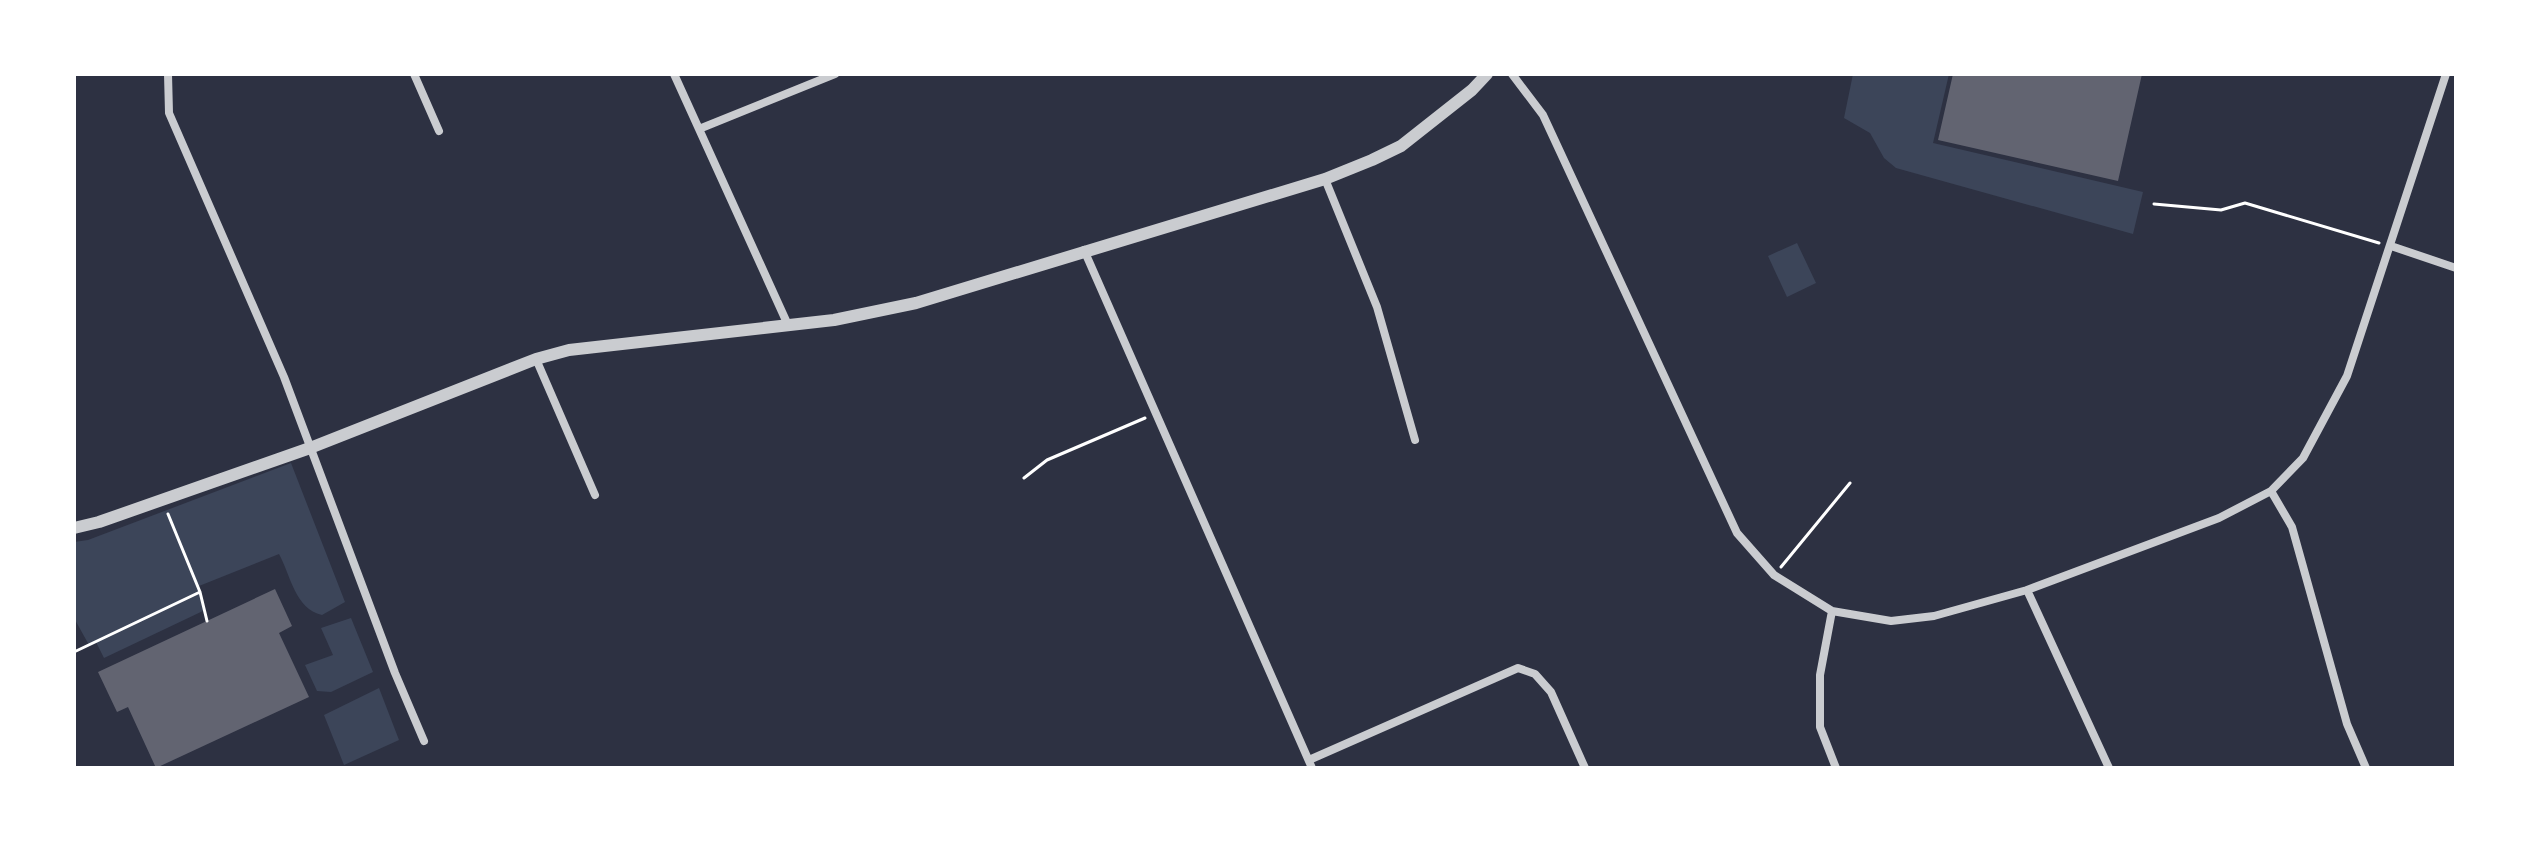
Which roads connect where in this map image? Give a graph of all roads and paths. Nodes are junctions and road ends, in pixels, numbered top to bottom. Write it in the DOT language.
graph roads {
  1 [pos="168,74"];
  2 [pos="414,74"];
  3 [pos="674,74"];
  4 [pos="835,74"];
  5 [pos="1487,74"];
  6 [pos="1512,74"];
  7 [pos="2446,74"];
  8 [pos="699,129"];
  9 [pos="439,131"];
  10 [pos="1325,179"];
  11 [pos="2154,204"];
  12 [pos="2391,246"];
  13 [pos="1084,250"];
  14 [pos="2456,268"];
  15 [pos="788,325"];
  16 [pos="536,359"];
  17 [pos="1155,413"];
  18 [pos="1415,440"];
  19 [pos="310,448"];
  20 [pos="1024,478"];
  21 [pos="1850,483"];
  22 [pos="2271,491"];
  23 [pos="595,495"];
  24 [pos="162,500"];
  25 [pos="74,528"];
  26 [pos="1774,575"];
  27 [pos="2027,590"];
  28 [pos="200,592"];
  29 [pos="1832,611"];
  30 [pos="207,621"];
  31 [pos="74,652"];
  32 [pos="424,741"];
  33 [pos="1311,764"];
  34 [pos="1585,768"];
  35 [pos="1836,768"];
  36 [pos="2109,768"];
  37 [pos="2366,768"];
  1 -- 19 [label="street"];
  2 -- 9 [label="street"];
  3 -- 8 [label="street"];
  4 -- 8 [label="street"];
  5 -- 10 [label="street"];
  6 -- 26 [label="street"];
  7 -- 12 [label="street"];
  8 -- 15 [label="street"];
  10 -- 13 [label="street"];
  10 -- 18 [label="street"];
  11 -- 12 [label="path"];
  12 -- 14 [label="street"];
  12 -- 22 [label="street"];
  13 -- 15 [label="street"];
  13 -- 17 [label="street"];
  15 -- 16 [label="street"];
  16 -- 19 [label="street"];
  16 -- 23 [label="street"];
  17 -- 20 [label="path"];
  17 -- 33 [label="street"];
  19 -- 24 [label="street"];
  19 -- 32 [label="street"];
  21 -- 26 [label="path"];
  22 -- 27 [label="street"];
  22 -- 37 [label="street"];
  24 -- 25 [label="street"];
  24 -- 28 [label="path"];
  26 -- 29 [label="street"];
  27 -- 29 [label="street"];
  27 -- 36 [label="street"];
  28 -- 30 [label="path"];
  28 -- 31 [label="path"];
  29 -- 35 [label="street"];
  33 -- 34 [label="street"];
}
